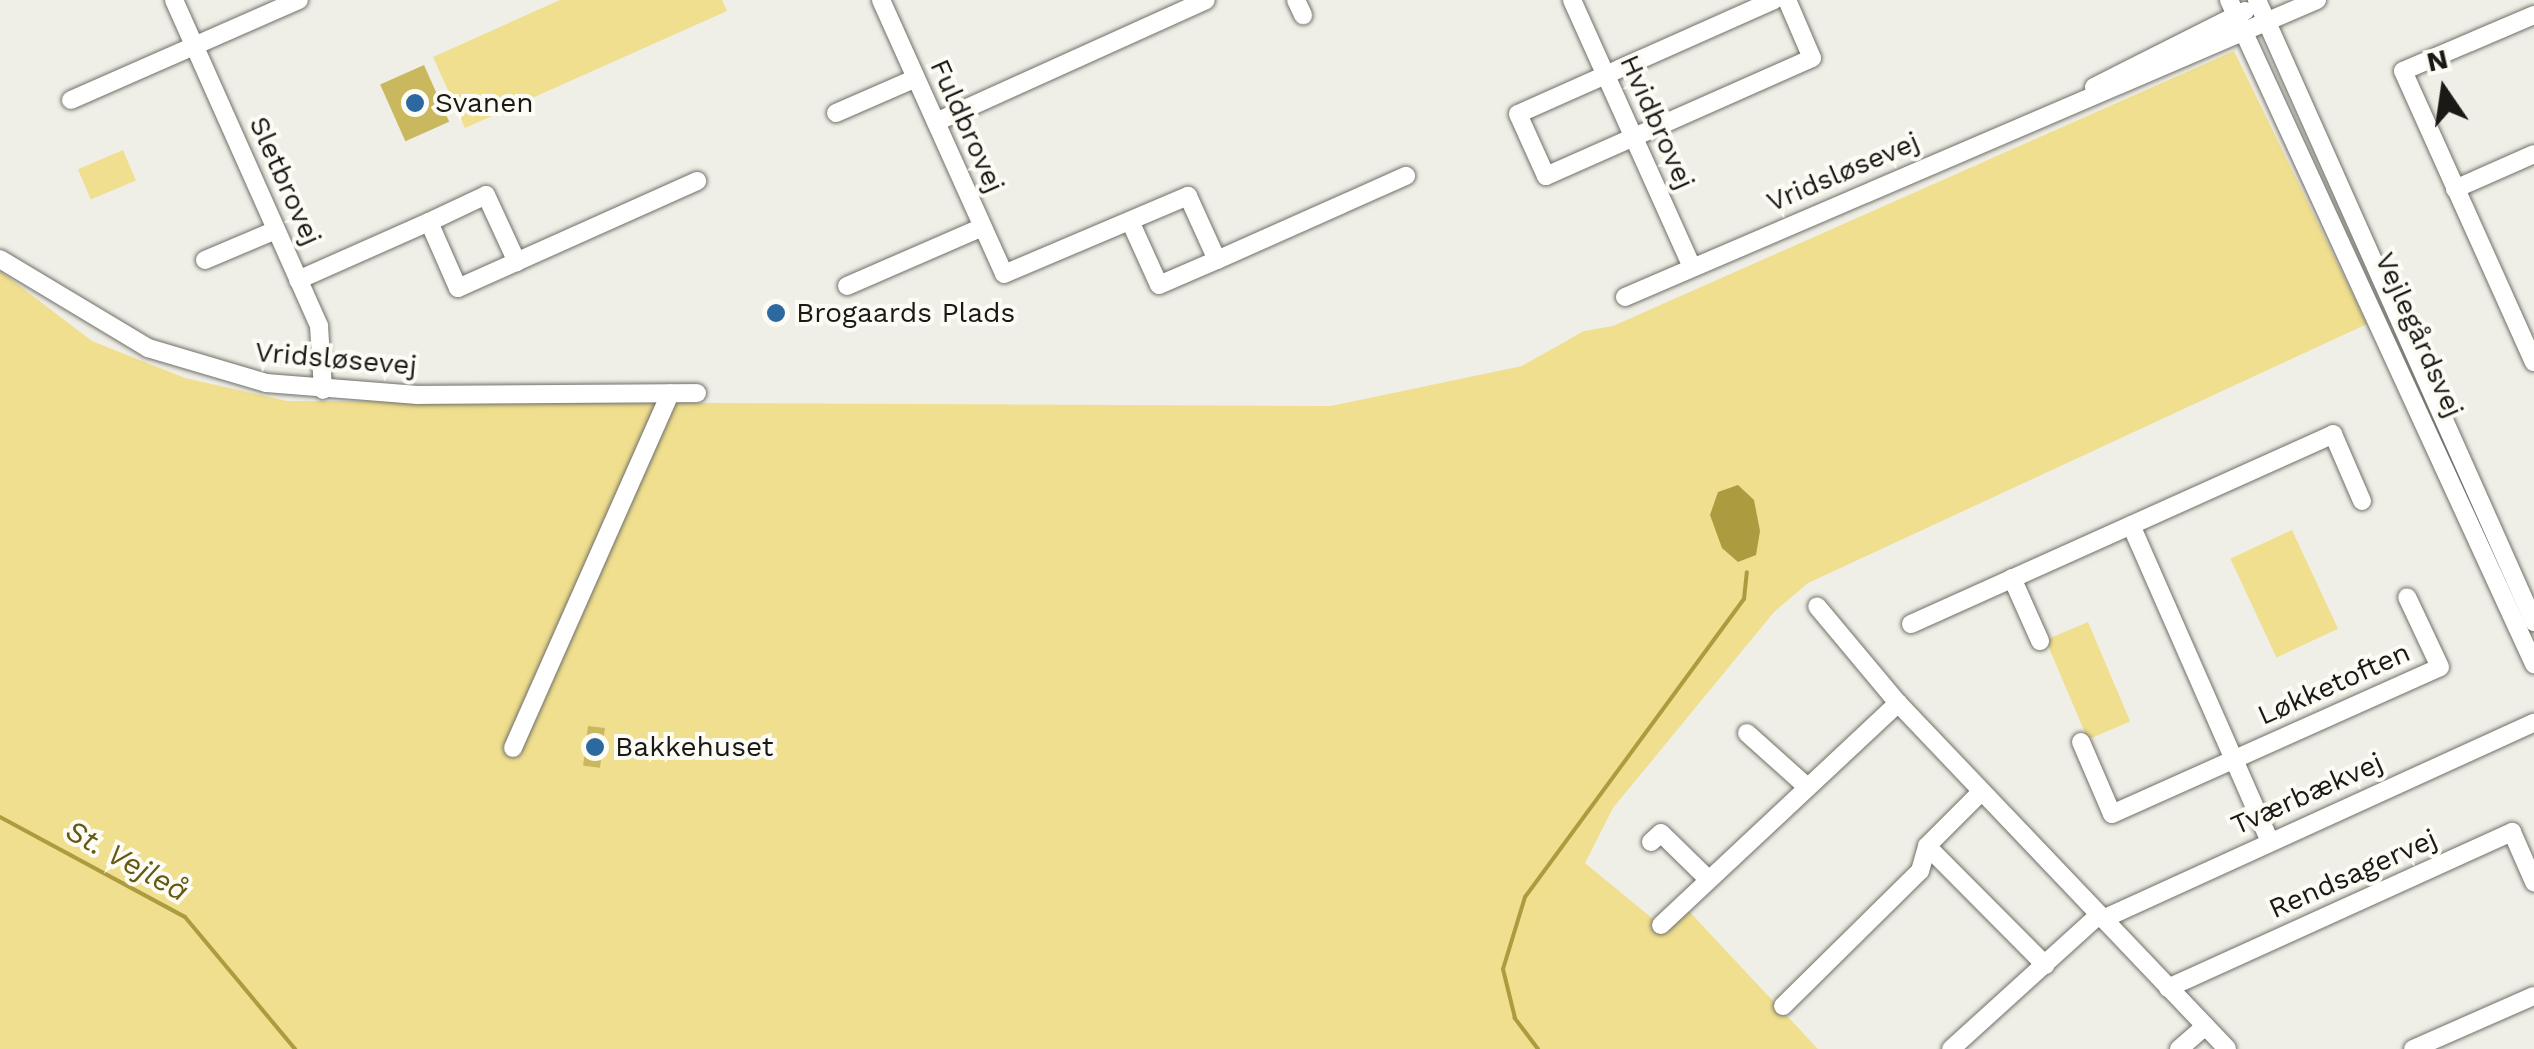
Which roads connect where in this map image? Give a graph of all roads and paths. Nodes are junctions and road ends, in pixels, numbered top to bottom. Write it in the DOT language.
graph roads {
  1 [pos="174,0"];
  2 [pos="299,0"];
  3 [pos="881,0"];
  4 [pos="1206,0"];
  5 [pos="1572,0"];
  6 [pos="1774,0"];
  7 [pos="1786,0"];
  8 [pos="2317,0"];
  9 [pos="2263,7"];
  10 [pos="2534,14"];
  11 [pos="2236,16"];
  12 [pos="196,46"];
  13 [pos="1605,75"];
  14 [pos="916,78"];
  15 [pos="71,100"];
  16 [pos="836,114"];
  17 [pos="936,122"];
  18 [pos="1633,137"];
  19 [pos="2534,154"];
  20 [pos="1406,176"];
  21 [pos="698,181"];
  22 [pos="2455,189"];
  23 [pos="1130,221"];
  24 [pos="429,222"];
  25 [pos="983,227"];
  26 [pos="276,230"];
  27 [pos="0,259"];
  28 [pos="205,260"];
  29 [pos="1216,260"];
  30 [pos="517,262"];
  31 [pos="1692,267"];
  32 [pos="298,280"];
  33 [pos="847,286"];
  34 [pos="1625,297"];
  35 [pos="2534,362"];
  36 [pos="324,390"];
  37 [pos="670,393"];
  38 [pos="697,393"];
  39 [pos="2362,501"];
  40 [pos="2131,525"];
  41 [pos="2012,578"];
  42 [pos="2407,597"];
  43 [pos="1817,606"];
  44 [pos="2534,622"];
  45 [pos="1911,624"];
  46 [pos="2040,640"];
  47 [pos="2534,664"];
  48 [pos="1898,703"];
  49 [pos="2534,723"];
  50 [pos="1747,733"];
  51 [pos="2081,742"];
  52 [pos="512,748"];
  53 [pos="2235,759"];
  54 [pos="1806,786"];
  55 [pos="1981,792"];
  56 [pos="2270,841"];
  57 [pos="1651,842"];
  58 [pos="1926,846"];
  59 [pos="1707,878"];
  60 [pos="2534,882"];
  61 [pos="2101,917"];
  62 [pos="1661,925"];
  63 [pos="2046,965"];
  64 [pos="2168,988"];
  65 [pos="2534,996"];
  66 [pos="1782,1006"];
  67 [pos="2205,1026"];
  68 [pos="1952,1049"];
  69 [pos="2179,1049"];
  70 [pos="2227,1049"];
  71 [pos="2413,1049"];
  1 -- 12 [label="street, Sletbrovej"];
  2 -- 12 [label="street"];
  3 -- 14 [label="street, Fuldbrovej"];
  4 -- 17 [label="street"];
  5 -- 13 [label="street, Hvidbrovej"];
  6 -- 13 [label="street"];
  7 -- 18 [label="street"];
  8 -- 9 [label="street, Vridsløsevej"];
  9 -- 11 [label="street, Vridsløsevej"];
  9 -- 44 [label="street, Vejlegårdsvej"];
  10 -- 22 [label="street"];
  11 -- 31 [label="street, Vridsløsevej"];
  11 -- 47 [label="street, Vejlegårdsvej"];
  12 -- 15 [label="street"];
  12 -- 26 [label="street, Sletbrovej"];
  13 -- 18 [label="street, Hvidbrovej"];
  13 -- 18 [label="street"];
  14 -- 16 [label="street"];
  14 -- 17 [label="street, Fuldbrovej"];
  17 -- 25 [label="street, Fuldbrovej"];
  18 -- 31 [label="street, Hvidbrovej"];
  19 -- 22 [label="street"];
  20 -- 29 [label="street"];
  21 -- 30 [label="street"];
  22 -- 35 [label="street"];
  23 -- 25 [label="street, Fuldbrovej"];
  23 -- 29 [label="street"];
  23 -- 29 [label="street"];
  24 -- 30 [label="street"];
  24 -- 30 [label="street"];
  24 -- 32 [label="street"];
  25 -- 33 [label="street"];
  26 -- 28 [label="street"];
  26 -- 32 [label="street, Sletbrovej"];
  27 -- 36 [label="street, Vridsløsevej"];
  31 -- 34 [label="street, Vridsløsevej"];
  32 -- 36 [label="street, Sletbrovej"];
  36 -- 37 [label="street, Vridsløsevej"];
  37 -- 38 [label="street, Vridsløsevej"];
  37 -- 52 [label="street"];
  39 -- 40 [label="street"];
  40 -- 41 [label="street"];
  40 -- 53 [label="street, Løkketoften"];
  41 -- 45 [label="street"];
  41 -- 46 [label="street"];
  42 -- 53 [label="street, Løkketoften"];
  43 -- 48 [label="street"];
  48 -- 54 [label="street"];
  48 -- 55 [label="street"];
  49 -- 56 [label="street, Tværbækvej"];
  50 -- 54 [label="street"];
  51 -- 53 [label="street, Løkketoften"];
  53 -- 56 [label="street, Løkketoften"];
  54 -- 59 [label="street"];
  55 -- 58 [label="street"];
  55 -- 61 [label="street"];
  56 -- 61 [label="street, Tværbækvej"];
  57 -- 59 [label="street"];
  58 -- 63 [label="street"];
  58 -- 66 [label="street"];
  59 -- 62 [label="street"];
  60 -- 64 [label="street, Rendsagervej"];
  61 -- 63 [label="street"];
  61 -- 64 [label="street"];
  63 -- 68 [label="street"];
  64 -- 67 [label="street"];
  65 -- 71 [label="street"];
  67 -- 69 [label="street"];
  67 -- 70 [label="street"];
}
